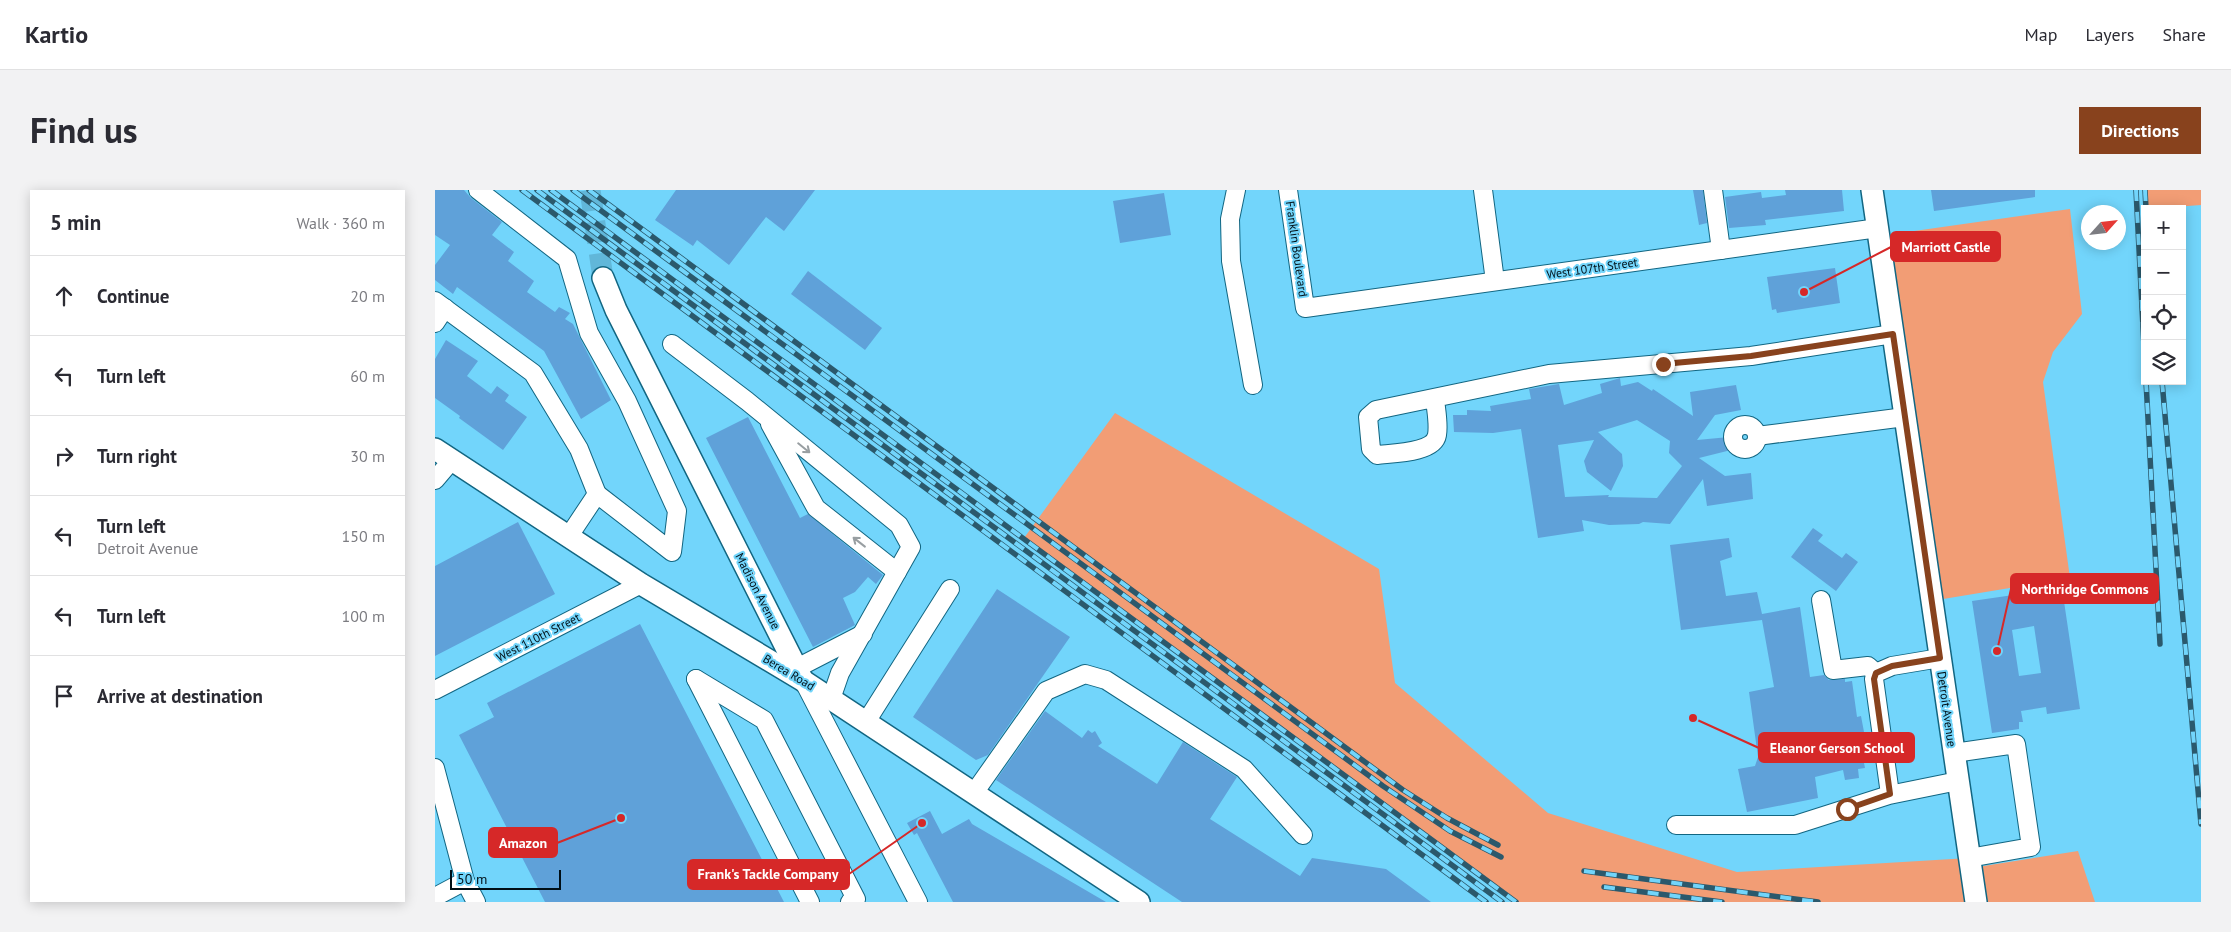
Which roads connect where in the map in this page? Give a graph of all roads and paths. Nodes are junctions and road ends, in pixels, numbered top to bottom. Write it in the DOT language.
graph roads {
  1 [pos="478,190"];
  2 [pos="1236,190"];
  3 [pos="1288,190"];
  4 [pos="1483,190"];
  5 [pos="1713,190"];
  6 [pos="1872,190"];
  7 [pos="1878,228"];
  8 [pos="1721,250"];
  9 [pos="603,278"];
  10 [pos="1495,281"];
  11 [pos="440,305"];
  12 [pos="1305,308"];
  13 [pos="435,323"];
  14 [pos="1893,334"];
  15 [pos="672,344"];
  16 [pos="1253,385"];
  17 [pos="1435,399"];
  18 [pos="766,417"];
  19 [pos="1905,417"];
  20 [pos="1757,436"];
  21 [pos="444,454"];
  22 [pos="435,480"];
  23 [pos="597,494"];
  24 [pos="569,536"];
  25 [pos="897,572"];
  26 [pos="641,584"];
  27 [pos="951,589"];
  28 [pos="1821,600"];
  29 [pos="863,634"];
  30 [pos="1940,658"];
  31 [pos="1876,673"];
  32 [pos="799,674"];
  33 [pos="435,690"];
  34 [pos="831,699"];
  35 [pos="866,722"];
  36 [pos="1954,753"];
  37 [pos="435,768"];
  38 [pos="1958,780"];
  39 [pos="974,793"];
  40 [pos="1890,794"];
  41 [pos="1676,825"];
  42 [pos="1303,835"];
  43 [pos="1969,858"];
  44 [pos="465,881"];
  45 [pos="435,897"];
  46 [pos="1131,900"];
  47 [pos="913,901"];
  48 [pos="475,902"];
  49 [pos="811,902"];
  50 [pos="850,902"];
  51 [pos="1976,902"];
  1 -- 23 [label="street"];
  2 -- 16 [label="street"];
  3 -- 12 [label="street, Franklin Boulevard"];
  4 -- 10 [label="street"];
  5 -- 8 [label="street"];
  6 -- 7 [label="main road, Detroit Avenue"];
  7 -- 8 [label="street, West 107th Street"];
  7 -- 14 [label="main road, Detroit Avenue"];
  8 -- 10 [label="street, West 107th Street"];
  9 -- 32 [label="main road, Madison Avenue"];
  10 -- 12 [label="street, West 107th Street"];
  11 -- 13 [label="street"];
  11 -- 23 [label="street"];
  14 -- 17 [label="street"];
  14 -- 19 [label="main road, Detroit Avenue"];
  15 -- 18 [label="street"];
  25 -- 18 [label="street, one-way"];
  18 -- 25 [label="street, one-way"];
  19 -- 20 [label="street"];
  19 -- 30 [label="main road, Detroit Avenue"];
  21 -- 22 [label="street"];
  21 -- 24 [label="main road, Berea Road"];
  23 -- 24 [label="street"];
  24 -- 26 [label="main road, Berea Road"];
  25 -- 29 [label="street"];
  26 -- 32 [label="main road, Berea Road"];
  26 -- 33 [label="street, West 110th Street"];
  27 -- 35 [label="street"];
  28 -- 31 [label="street"];
  29 -- 32 [label="street"];
  29 -- 34 [label="street"];
  30 -- 31 [label="street"];
  30 -- 36 [label="main road, Detroit Avenue"];
  31 -- 40 [label="street"];
  32 -- 34 [label="main road, Berea Road"];
  32 -- 47 [label="street, Madison Avenue"];
  34 -- 35 [label="main road, Berea Road"];
  35 -- 39 [label="main road, Berea Road"];
  36 -- 38 [label="main road, Detroit Avenue"];
  36 -- 43 [label="street"];
  37 -- 44 [label="street"];
  38 -- 40 [label="street"];
  38 -- 43 [label="main road, Detroit Avenue"];
  39 -- 42 [label="street"];
  39 -- 46 [label="main road, Berea Road"];
  40 -- 41 [label="street"];
  43 -- 51 [label="main road, Detroit Avenue"];
  44 -- 45 [label="street"];
  44 -- 48 [label="street"];
  49 -- 50 [label="street"];
}
